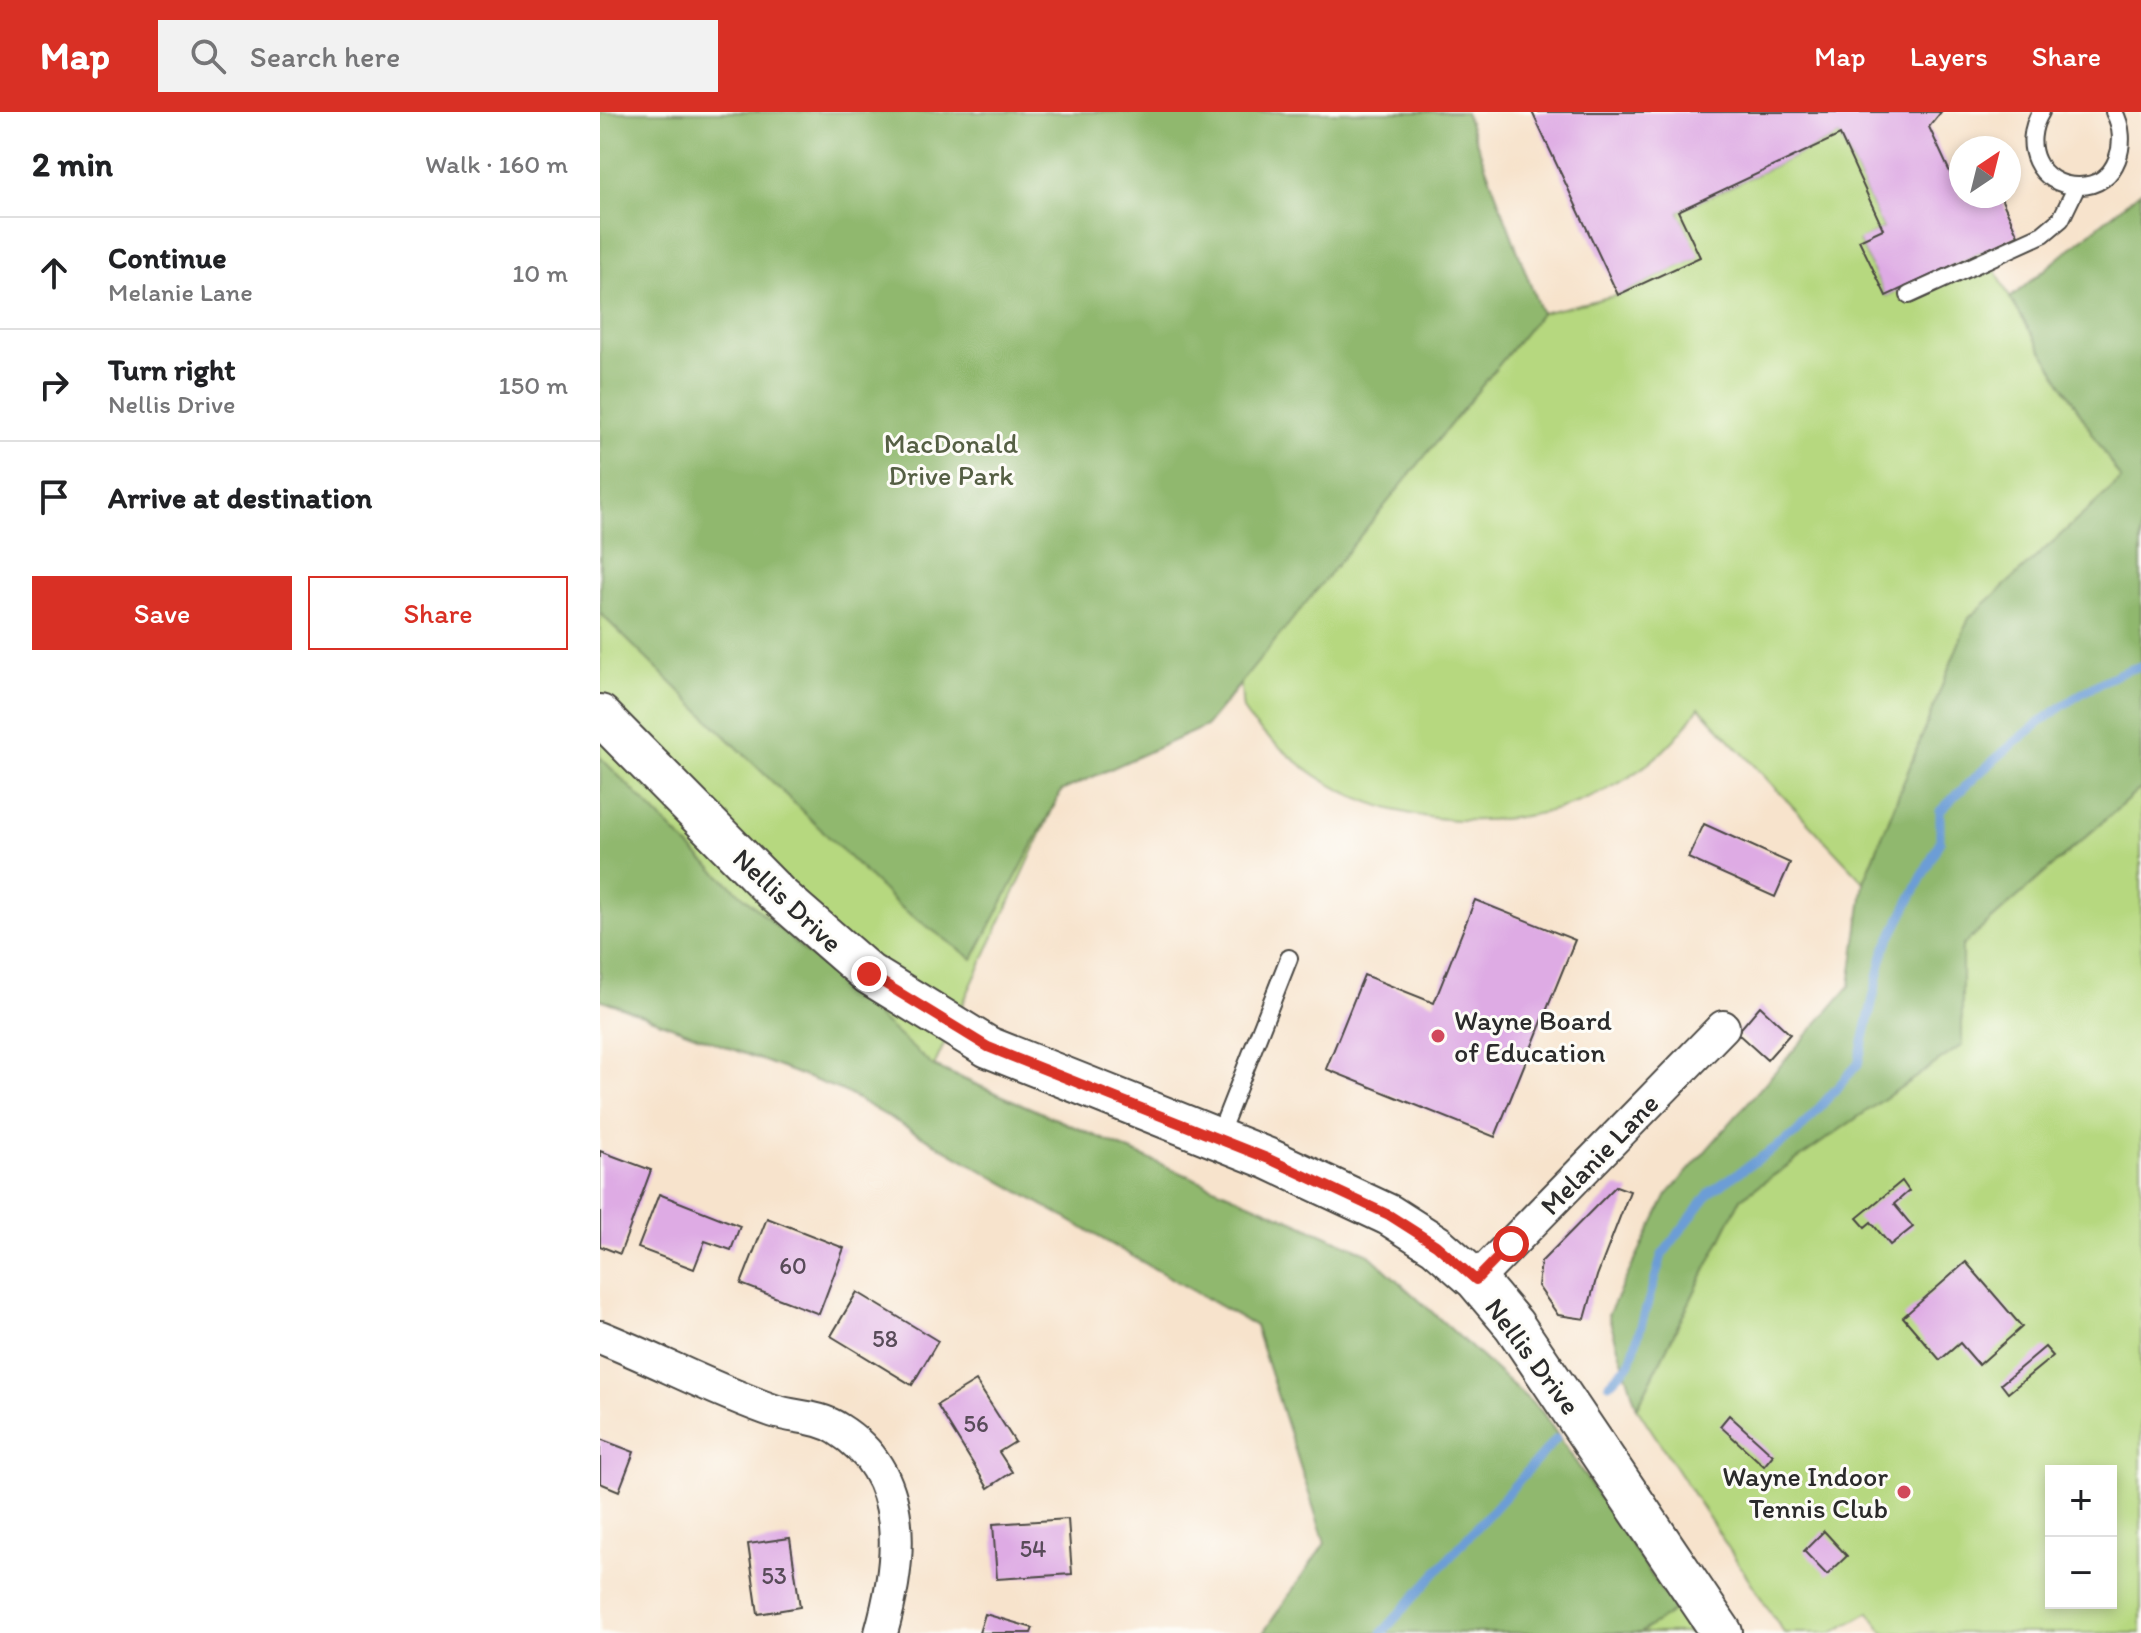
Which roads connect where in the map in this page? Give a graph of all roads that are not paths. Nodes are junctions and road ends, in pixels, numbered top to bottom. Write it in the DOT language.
graph roads {
  1 [pos="2041,112"];
  2 [pos="2115,113"];
  3 [pos="2077,186"];
  4 [pos="1909,295"];
  5 [pos="600,715"];
  6 [pos="1289,958"];
  7 [pos="1723,1027"];
  8 [pos="1218,1140"];
  9 [pos="1476,1280"];
  10 [pos="600,1337"];
  11 [pos="881,1633"];
  12 [pos="1722,1633"];
  1 -- 3 [label="lane"];
  2 -- 3 [label="lane"];
  3 -- 4 [label="lane"];
  5 -- 8 [label="street, Nellis Drive"];
  6 -- 8 [label="lane"];
  7 -- 9 [label="street, Melanie Lane"];
  8 -- 9 [label="street, Nellis Drive"];
  9 -- 12 [label="street, Nellis Drive"];
  10 -- 11 [label="street"];
}
